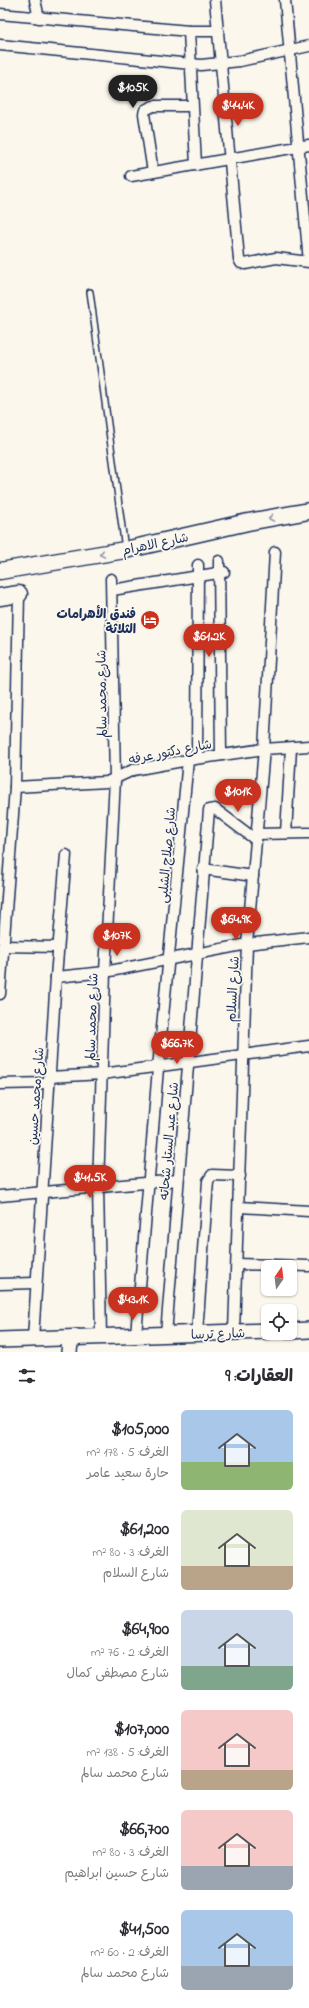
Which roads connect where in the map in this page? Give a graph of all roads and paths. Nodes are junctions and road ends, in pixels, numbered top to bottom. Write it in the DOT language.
graph roads {
  1 [pos="35,0"];
  2 [pos="215,0"];
  3 [pos="285,0"];
  4 [pos="0,14"];
  5 [pos="39,18"];
  6 [pos="189,31"];
  7 [pos="218,31"];
  8 [pos="0,44"];
  9 [pos="309,46"];
  10 [pos="289,50"];
  11 [pos="221,63"];
  12 [pos="191,64"];
  13 [pos="192,106"];
  14 [pos="309,145"];
  15 [pos="298,147"];
  16 [pos="230,159"];
  17 [pos="196,165"];
  18 [pos="153,172"];
  19 [pos="131,176"];
  20 [pos="309,262"];
  21 [pos="90,292"];
  22 [pos="309,512"];
  23 [pos="125,550"];
  24 [pos="275,552"];
  25 [pos="219,561"];
  26 [pos="198,565"];
  27 [pos="0,571"];
  28 [pos="222,572"];
  29 [pos="198,576"];
  30 [pos="111,579"];
  31 [pos="112,590"];
  32 [pos="20,594"];
  33 [pos="0,597"];
  34 [pos="309,746"];
  35 [pos="291,748"];
  36 [pos="264,749"];
  37 [pos="221,755"];
  38 [pos="192,759"];
  39 [pos="115,779"];
  40 [pos="15,787"];
  41 [pos="286,833"];
  42 [pos="309,833"];
  43 [pos="256,837"];
  44 [pos="4,852"];
  45 [pos="66,855"];
  46 [pos="203,869"];
  47 [pos="253,876"];
  48 [pos="309,937"];
  49 [pos="247,944"];
  50 [pos="3,946"];
  51 [pos="58,947"];
  52 [pos="198,953"];
  53 [pos="170,959"];
  54 [pos="105,972"];
  55 [pos="56,977"];
  56 [pos="0,988"];
  57 [pos="309,1046"];
  58 [pos="242,1056"];
  59 [pos="188,1064"];
  60 [pos="158,1068"];
  61 [pos="102,1074"];
  62 [pos="49,1080"];
  63 [pos="0,1084"];
  64 [pos="240,1176"];
  65 [pos="178,1180"];
  66 [pos="150,1183"];
  67 [pos="98,1187"];
  68 [pos="41,1192"];
  69 [pos="0,1196"];
  70 [pos="239,1207"];
  71 [pos="309,1211"];
  72 [pos="237,1264"];
  73 [pos="309,1266"];
  74 [pos="35,1283"];
  75 [pos="0,1284"];
  76 [pos="309,1330"];
  77 [pos="261,1331"];
  78 [pos="297,1331"];
  79 [pos="234,1332"];
  80 [pos="197,1333"];
  81 [pos="166,1334"];
  82 [pos="136,1335"];
  83 [pos="101,1336"];
  84 [pos="76,1337"];
  85 [pos="33,1339"];
  86 [pos="0,1341"];
  87 [pos="8,1352"];
  88 [pos="69,1352"];
  1 -- 5 [label="street"];
  2 -- 7 [label="street"];
  3 -- 10 [label="street"];
  4 -- 5 [label="street"];
  5 -- 6 [label="street"];
  6 -- 7 [label="street"];
  6 -- 12 [label="street"];
  7 -- 11 [label="street"];
  8 -- 12 [label="street"];
  9 -- 10 [label="street"];
  10 -- 11 [label="street"];
  10 -- 15 [label="street"];
  11 -- 12 [label="street"];
  11 -- 16 [label="street"];
  12 -- 13 [label="street"];
  13 -- 17 [label="street"];
  13 -- 18 [label="street"];
  14 -- 15 [label="street"];
  15 -- 16 [label="street"];
  15 -- 20 [label="street"];
  16 -- 17 [label="street"];
  16 -- 20 [label="street"];
  17 -- 18 [label="street"];
  18 -- 19 [label="street"];
  21 -- 23 [label="lane"];
  22 -- 23 [label="main road, شارع الاهرام, one-way"];
  23 -- 27 [label="main road, شارع الاهرام, one-way"];
  24 -- 36 [label="street, شارع السلام"];
  25 -- 28 [label="street"];
  26 -- 29 [label="street, شارع صلاح الشلبى"];
  28 -- 29 [label="street"];
  28 -- 37 [label="street"];
  29 -- 31 [label="street"];
  29 -- 38 [label="street, شارع صلاح الشلبى"];
  30 -- 31 [label="street, شارع محمد سالم"];
  31 -- 39 [label="street, شارع محمد سالم"];
  32 -- 33 [label="main road"];
  32 -- 40 [label="street"];
  34 -- 35 [label="street, شارع دكتور عرفه"];
  35 -- 36 [label="street, شارع دكتور عرفه"];
  35 -- 41 [label="street"];
  36 -- 37 [label="street, شارع دكتور عرفه"];
  36 -- 43 [label="street, شارع السلام"];
  37 -- 38 [label="street, شارع دكتور عرفه"];
  38 -- 39 [label="street, شارع دكتور عرفه"];
  38 -- 53 [label="street, شارع صلاح الشلبى"];
  39 -- 40 [label="street, شارع دكتور عرفه"];
  39 -- 54 [label="street, شارع محمد سالم"];
  40 -- 44 [label="street"];
  41 -- 42 [label="street"];
  41 -- 43 [label="street"];
  43 -- 46 [label="street, شارع عبد الستار شحاته"];
  43 -- 47 [label="street, شارع السلام"];
  44 -- 50 [label="street"];
  45 -- 51 [label="street, شارع محمد حسين"];
  46 -- 47 [label="street"];
  46 -- 52 [label="street, شارع عبد الستار شحاته"];
  47 -- 49 [label="street, شارع السلام"];
  48 -- 49 [label="street"];
  49 -- 52 [label="street"];
  49 -- 58 [label="street, شارع السلام"];
  50 -- 51 [label="street"];
  50 -- 56 [label="street"];
  51 -- 55 [label="street, شارع محمد حسين"];
  52 -- 53 [label="street"];
  52 -- 59 [label="street, شارع عبد الستار شحاته"];
  53 -- 54 [label="street"];
  53 -- 60 [label="street, شارع صلاح الشلبى"];
  54 -- 55 [label="street"];
  54 -- 61 [label="street, شارع محمد سالم"];
  55 -- 62 [label="street, شارع محمد حسين"];
  57 -- 58 [label="street"];
  58 -- 59 [label="street"];
  58 -- 64 [label="street, شارع السلام"];
  59 -- 60 [label="street"];
  59 -- 65 [label="street, شارع عبد الستار شحاته"];
  60 -- 61 [label="street"];
  60 -- 66 [label="street, شارع صلاح الشلبى"];
  61 -- 62 [label="street"];
  61 -- 67 [label="street, شارع محمد سالم"];
  62 -- 63 [label="street"];
  62 -- 68 [label="street, شارع محمد حسين"];
  64 -- 70 [label="street, شارع السلام"];
  64 -- 80 [label="street"];
  65 -- 66 [label="street"];
  65 -- 81 [label="street, شارع عبد الستار شحاته"];
  66 -- 67 [label="street"];
  66 -- 82 [label="street, شارع صلاح الشلبى"];
  67 -- 68 [label="street"];
  67 -- 83 [label="street, شارع محمد سالم"];
  68 -- 69 [label="street"];
  68 -- 74 [label="street, شارع محمد حسين"];
  70 -- 71 [label="street"];
  70 -- 72 [label="street, شارع السلام"];
  72 -- 73 [label="street"];
  72 -- 79 [label="street, شارع السلام"];
  74 -- 75 [label="street"];
  74 -- 85 [label="street, شارع محمد حسين"];
  76 -- 78 [label="main road"];
  77 -- 79 [label="main road, شارع ترسا"];
  79 -- 80 [label="main road, شارع ترسا"];
  80 -- 81 [label="main road, شارع ترسا"];
  81 -- 82 [label="main road, شارع ترسا"];
  82 -- 83 [label="main road, شارع ترسا"];
  83 -- 84 [label="main road, شارع ترسا"];
  84 -- 85 [label="main road, شارع ترسا"];
  84 -- 88 [label="main road"];
  85 -- 86 [label="main road, شارع ترسا"];
  86 -- 87 [label="main road"];
}
